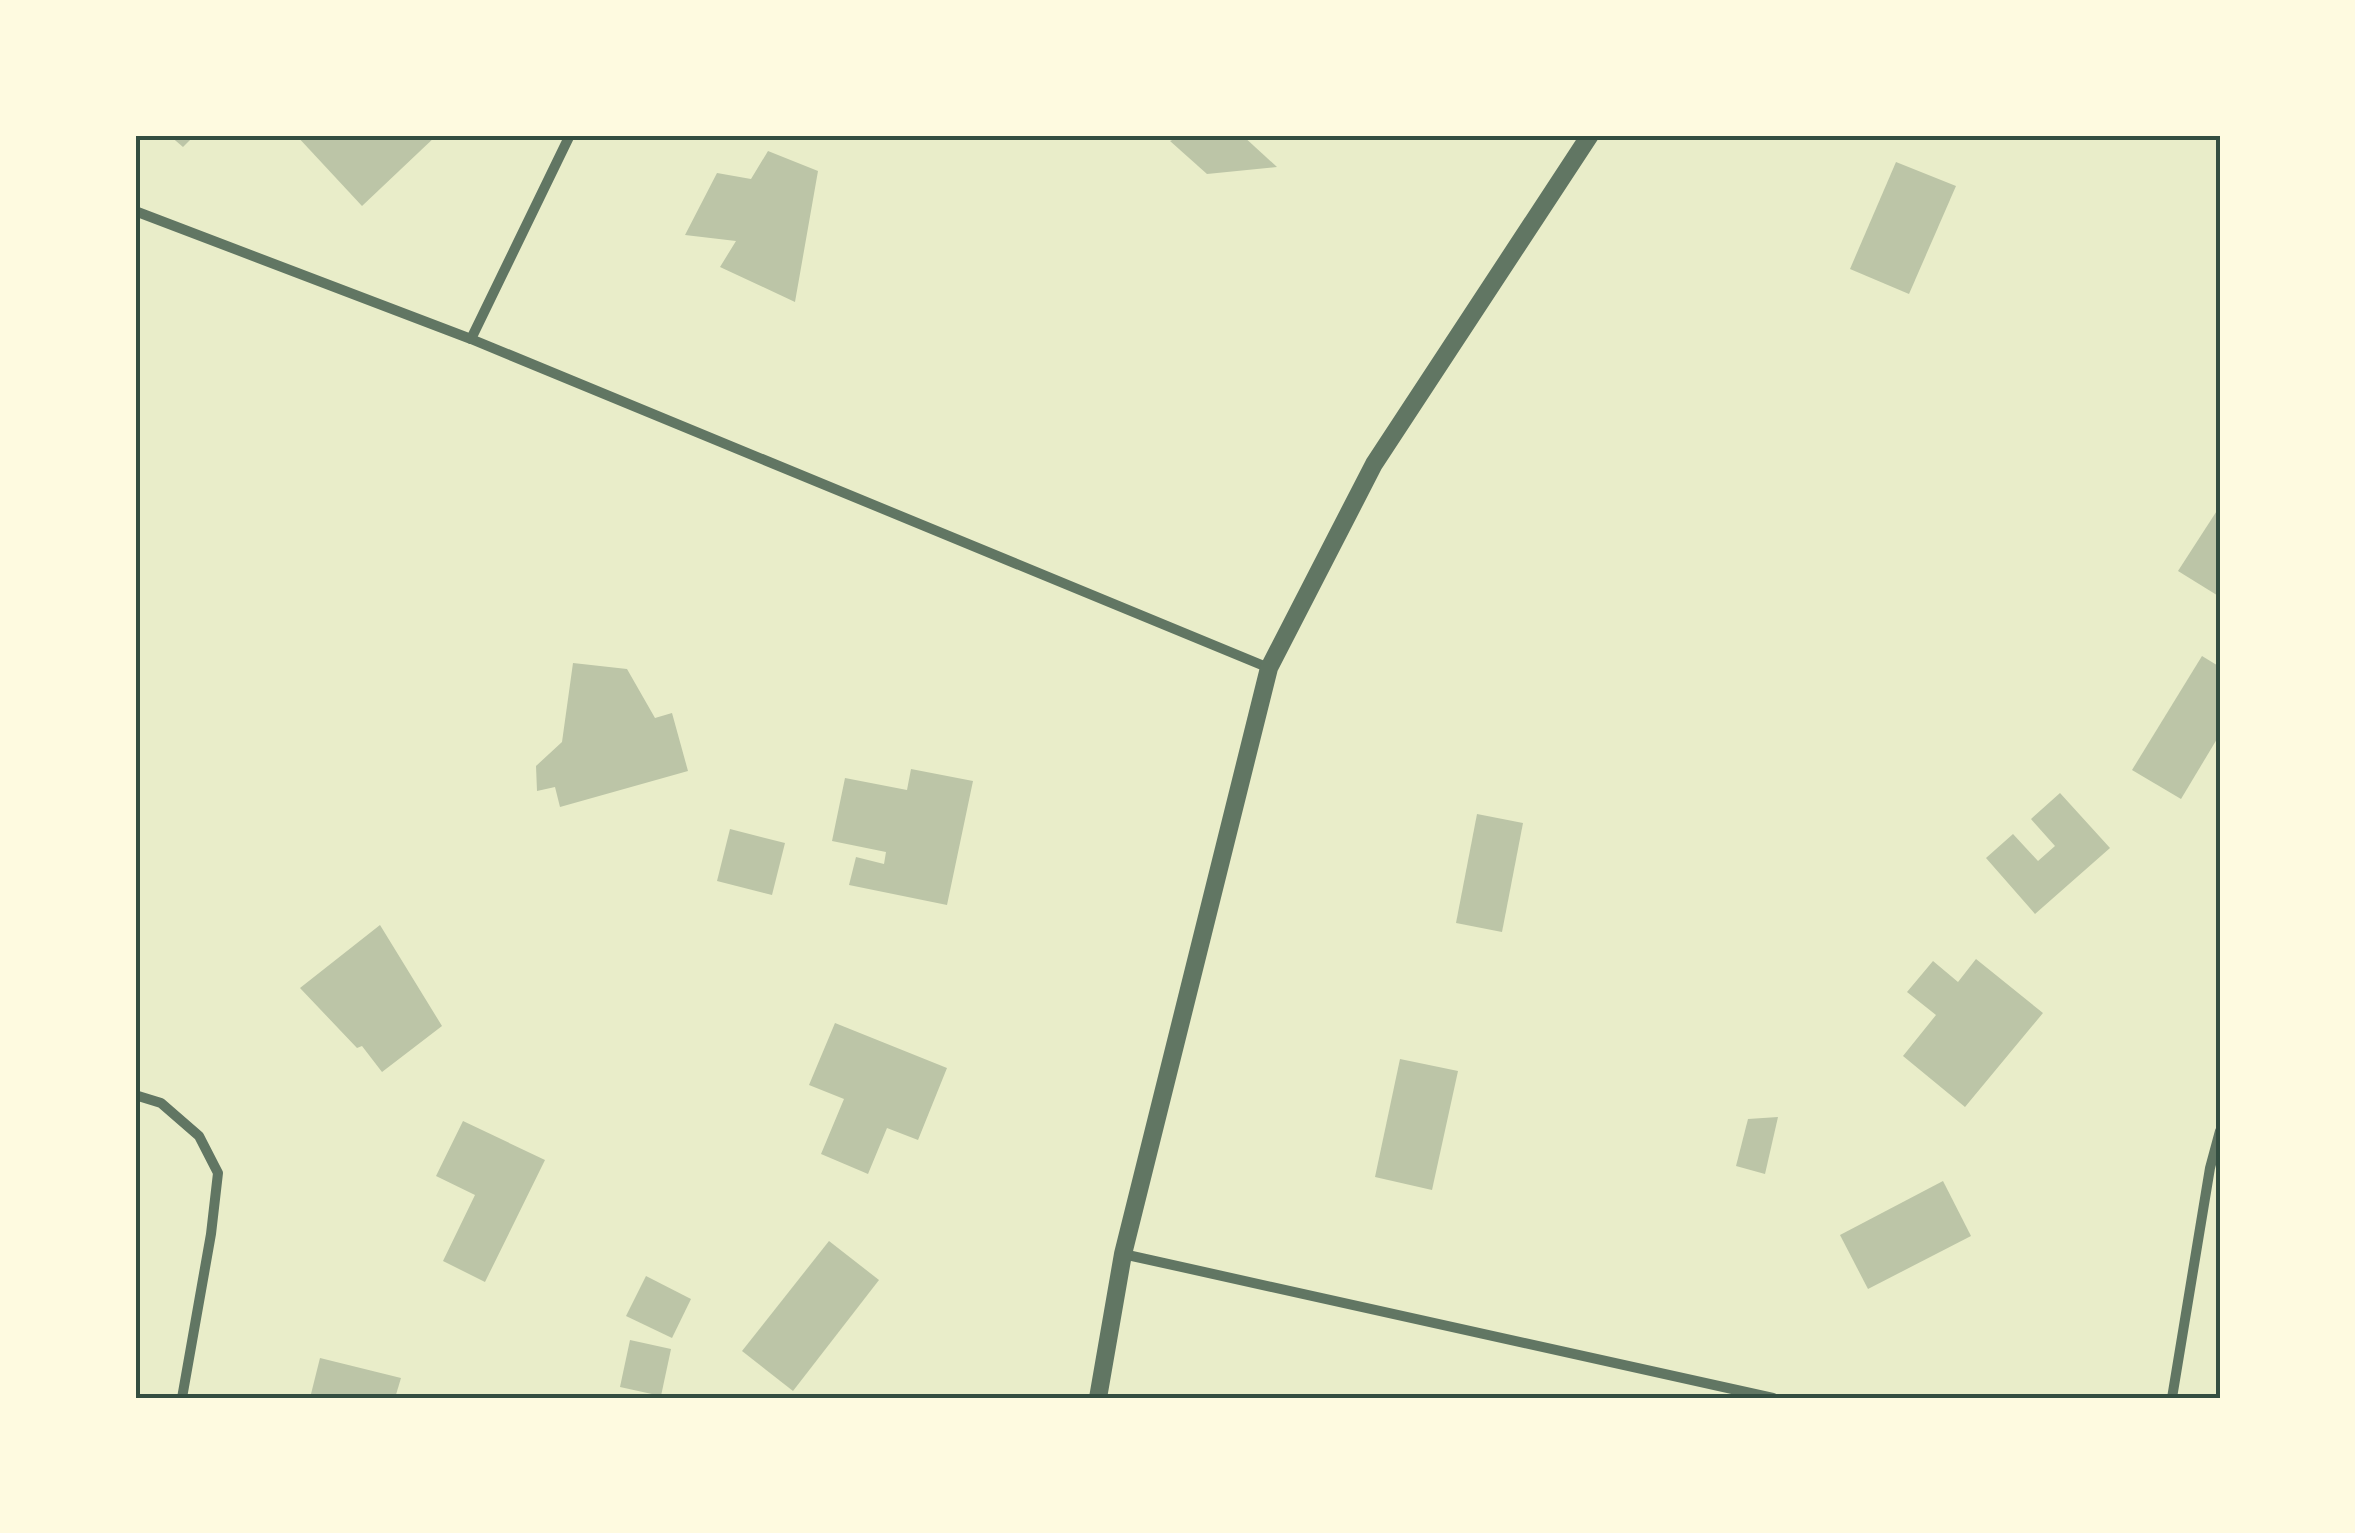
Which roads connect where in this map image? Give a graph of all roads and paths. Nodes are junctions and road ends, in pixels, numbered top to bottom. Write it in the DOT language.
graph roads {
  1 [pos="570,135"];
  2 [pos="1590,135"];
  3 [pos="135,210"];
  4 [pos="471,338"];
  5 [pos="1269,668"];
  6 [pos="135,1094"];
  7 [pos="2220,1132"];
  8 [pos="1123,1254"];
  9 [pos="182,1398"];
  10 [pos="1098,1398"];
  11 [pos="1773,1398"];
  12 [pos="2172,1398"];
  1 -- 4 [label="street"];
  2 -- 5 [label="street"];
  3 -- 4 [label="street"];
  4 -- 5 [label="street"];
  5 -- 8 [label="street"];
  6 -- 9 [label="street"];
  7 -- 12 [label="street"];
  8 -- 10 [label="street"];
  8 -- 11 [label="street"];
}
